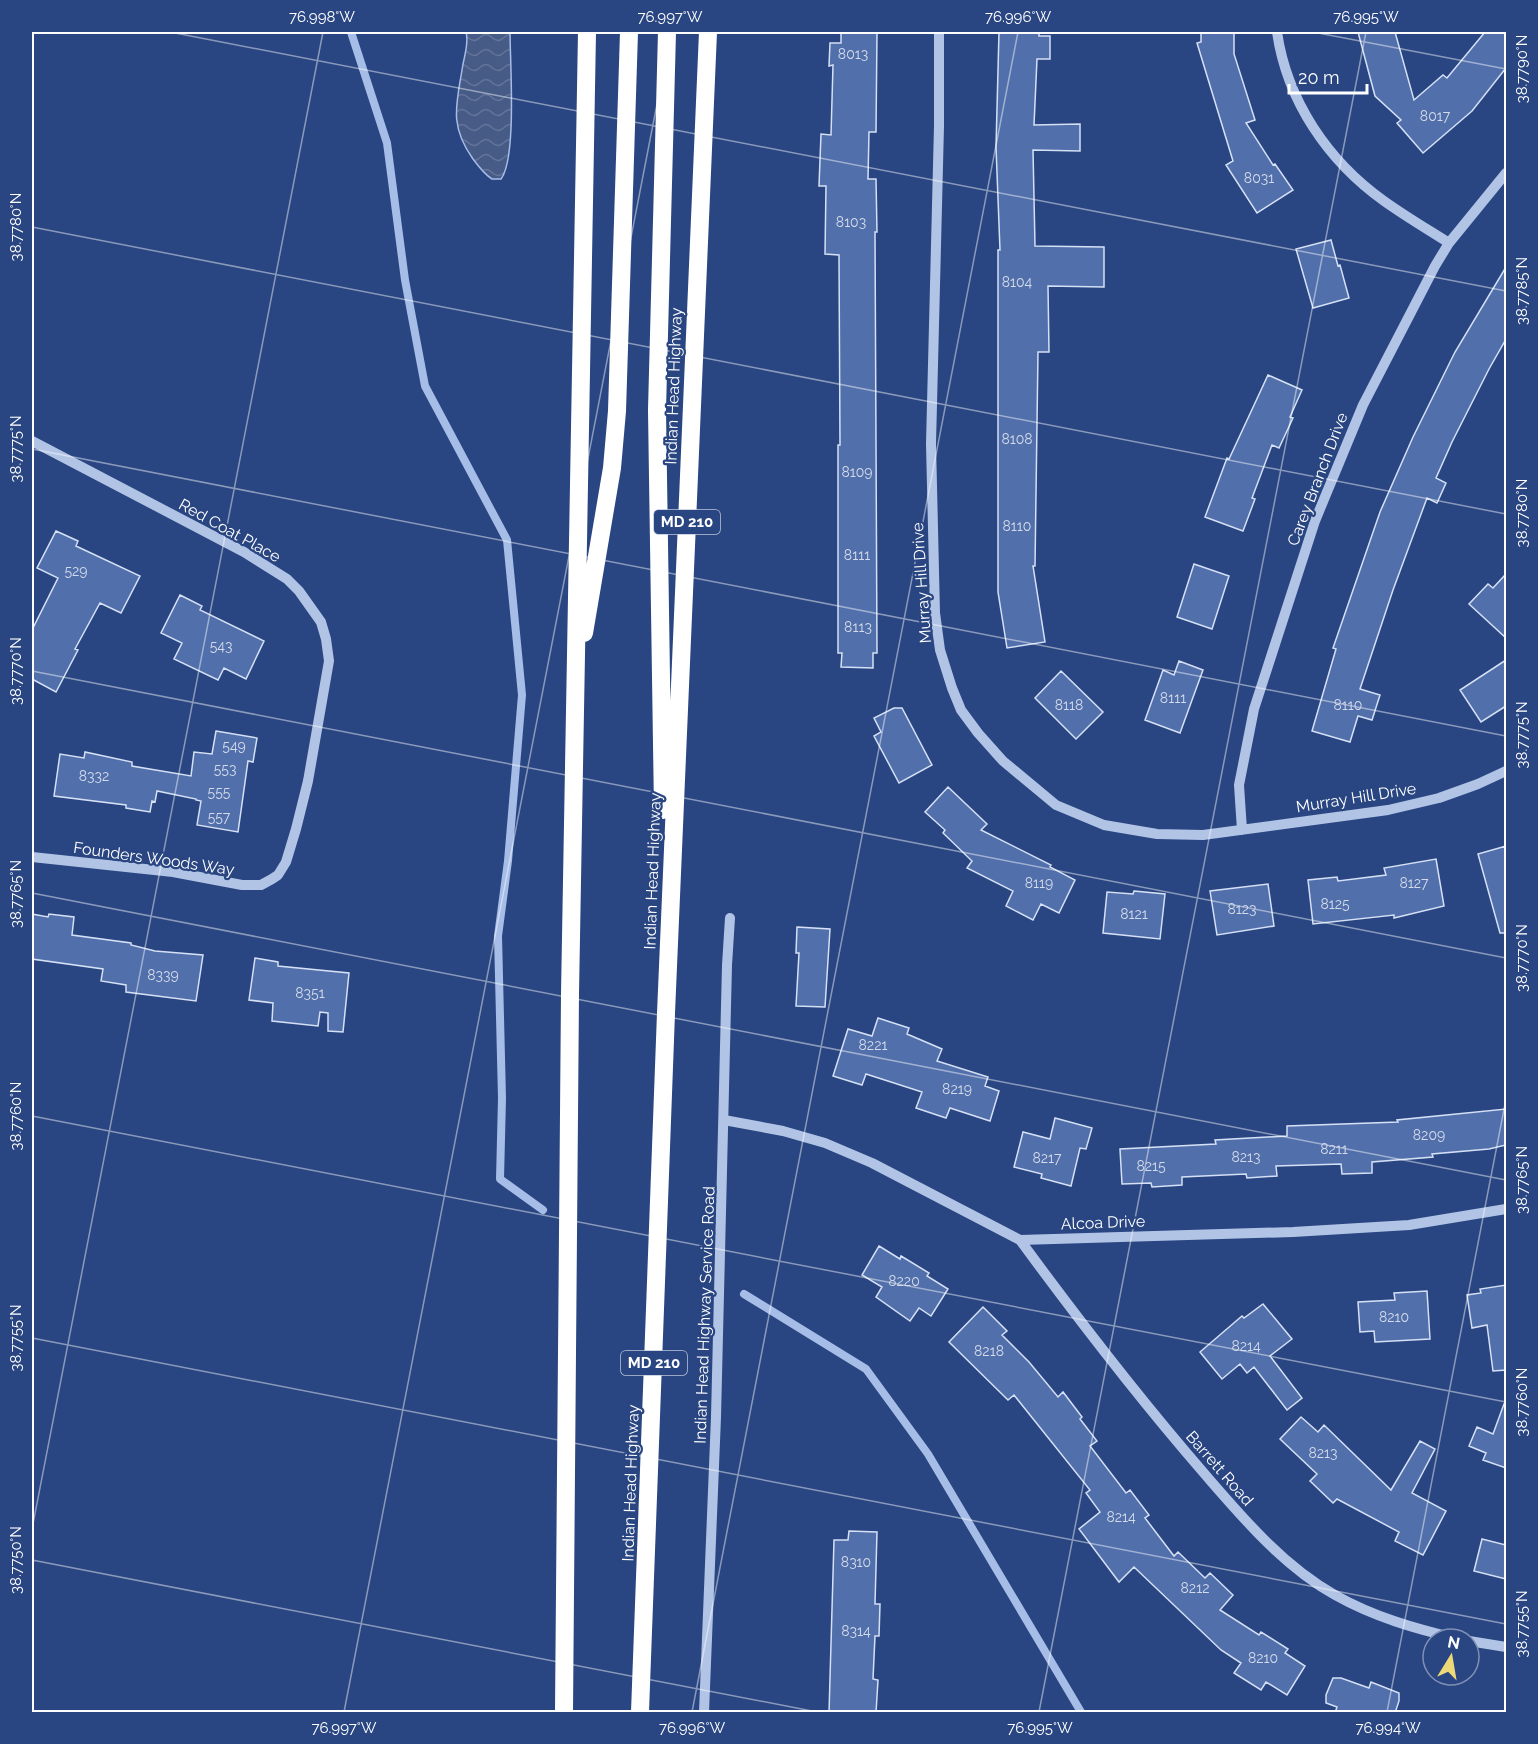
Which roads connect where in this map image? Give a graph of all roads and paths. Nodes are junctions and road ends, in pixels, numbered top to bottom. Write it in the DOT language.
graph roads {
  1 [pos="586,32"];
  2 [pos="629,32"];
  3 [pos="667,32"];
  4 [pos="708,32"];
  5 [pos="939,32"];
  6 [pos="1277,32"];
  7 [pos="1506,173"];
  8 [pos="1449,243"];
  9 [pos="32,441"];
  10 [pos="574,695"];
  11 [pos="1506,771"];
  12 [pos="1242,830"];
  13 [pos="32,857"];
  14 [pos="272,879"];
  15 [pos="730,918"];
  16 [pos="666,1013"];
  17 [pos="724,1120"];
  18 [pos="1506,1209"];
  19 [pos="1020,1240"];
  20 [pos="1421,1629"];
  21 [pos="1481,1643"];
  22 [pos="1506,1647"];
  23 [pos="564,1713"];
  24 [pos="640,1713"];
  25 [pos="704,1713"];
  1 -- 10 [label="highway"];
  2 -- 10 [label="highway"];
  3 -- 16 [label="highway"];
  4 -- 16 [label="highway, Indian Head Highway / MD 210"];
  5 -- 12 [label="street, Murray Hill Drive"];
  6 -- 8 [label="street"];
  7 -- 8 [label="street, Carey Branch Drive"];
  8 -- 12 [label="street, Carey Branch Drive"];
  9 -- 14 [label="street, Red Coat Place"];
  10 -- 23 [label="highway"];
  11 -- 12 [label="street, Murray Hill Drive"];
  13 -- 14 [label="street, Founders Woods Way"];
  15 -- 17 [label="street, Indian Head Highway Service Road"];
  16 -- 24 [label="highway, Indian Head Highway / MD 210"];
  17 -- 19 [label="street, Alcoa Drive"];
  17 -- 25 [label="street, Indian Head Highway Service Road"];
  18 -- 19 [label="street, Alcoa Drive"];
  19 -- 20 [label="street, Barrett Road"];
  21 -- 22 [label="street"];
}
